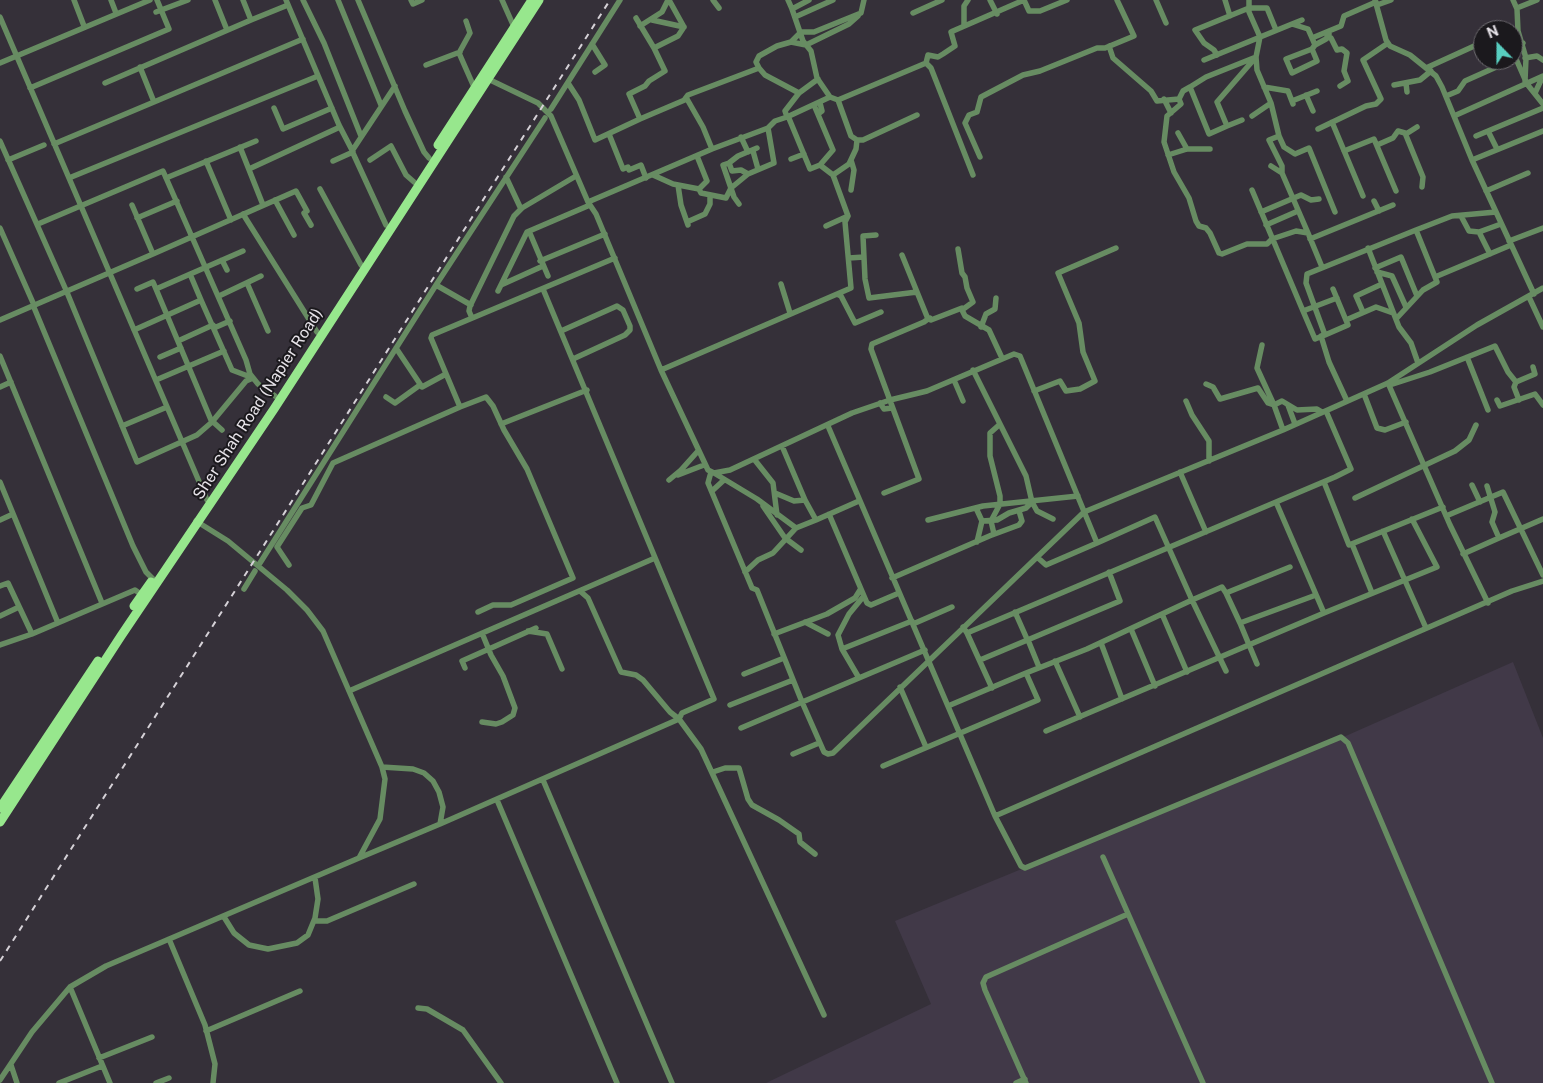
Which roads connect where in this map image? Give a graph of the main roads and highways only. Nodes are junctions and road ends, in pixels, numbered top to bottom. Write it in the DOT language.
graph roads {
  1 [pos="532,0"];
  2 [pos="539,0"];
  3 [pos="485,78"];
  4 [pos="319,333"];
  5 [pos="272,407"];
  6 [pos="197,521"];
  7 [pos="119,635"];
  8 [pos="0,808"];
  9 [pos="0,822"];
  1 -- 3 [label="main road, Sher Shah Road (Napier Road)"];
  2 -- 3 [label="main road, Sher Shah Road (Napier Road)"];
  3 -- 4 [label="main road, Sher Shah Road (Napier Road)"];
  3 -- 4 [label="main road, Sher Shah Road (Napier Road)"];
  4 -- 5 [label="main road, Sher Shah Road (Napier Road)"];
  4 -- 5 [label="main road, Sher Shah Road (Napier Road)"];
  5 -- 6 [label="main road, Sher Shah Road (Napier Road)"];
  5 -- 6 [label="main road, Sher Shah Road (Napier Road)"];
  6 -- 7 [label="main road, Sher Shah Road (Napier Road)"];
  6 -- 7 [label="main road, Sher Shah Road (Napier Road)"];
  7 -- 8 [label="main road, Sher Shah Road (Napier Road)"];
  7 -- 9 [label="main road, Sher Shah Road (Napier Road)"];
}
